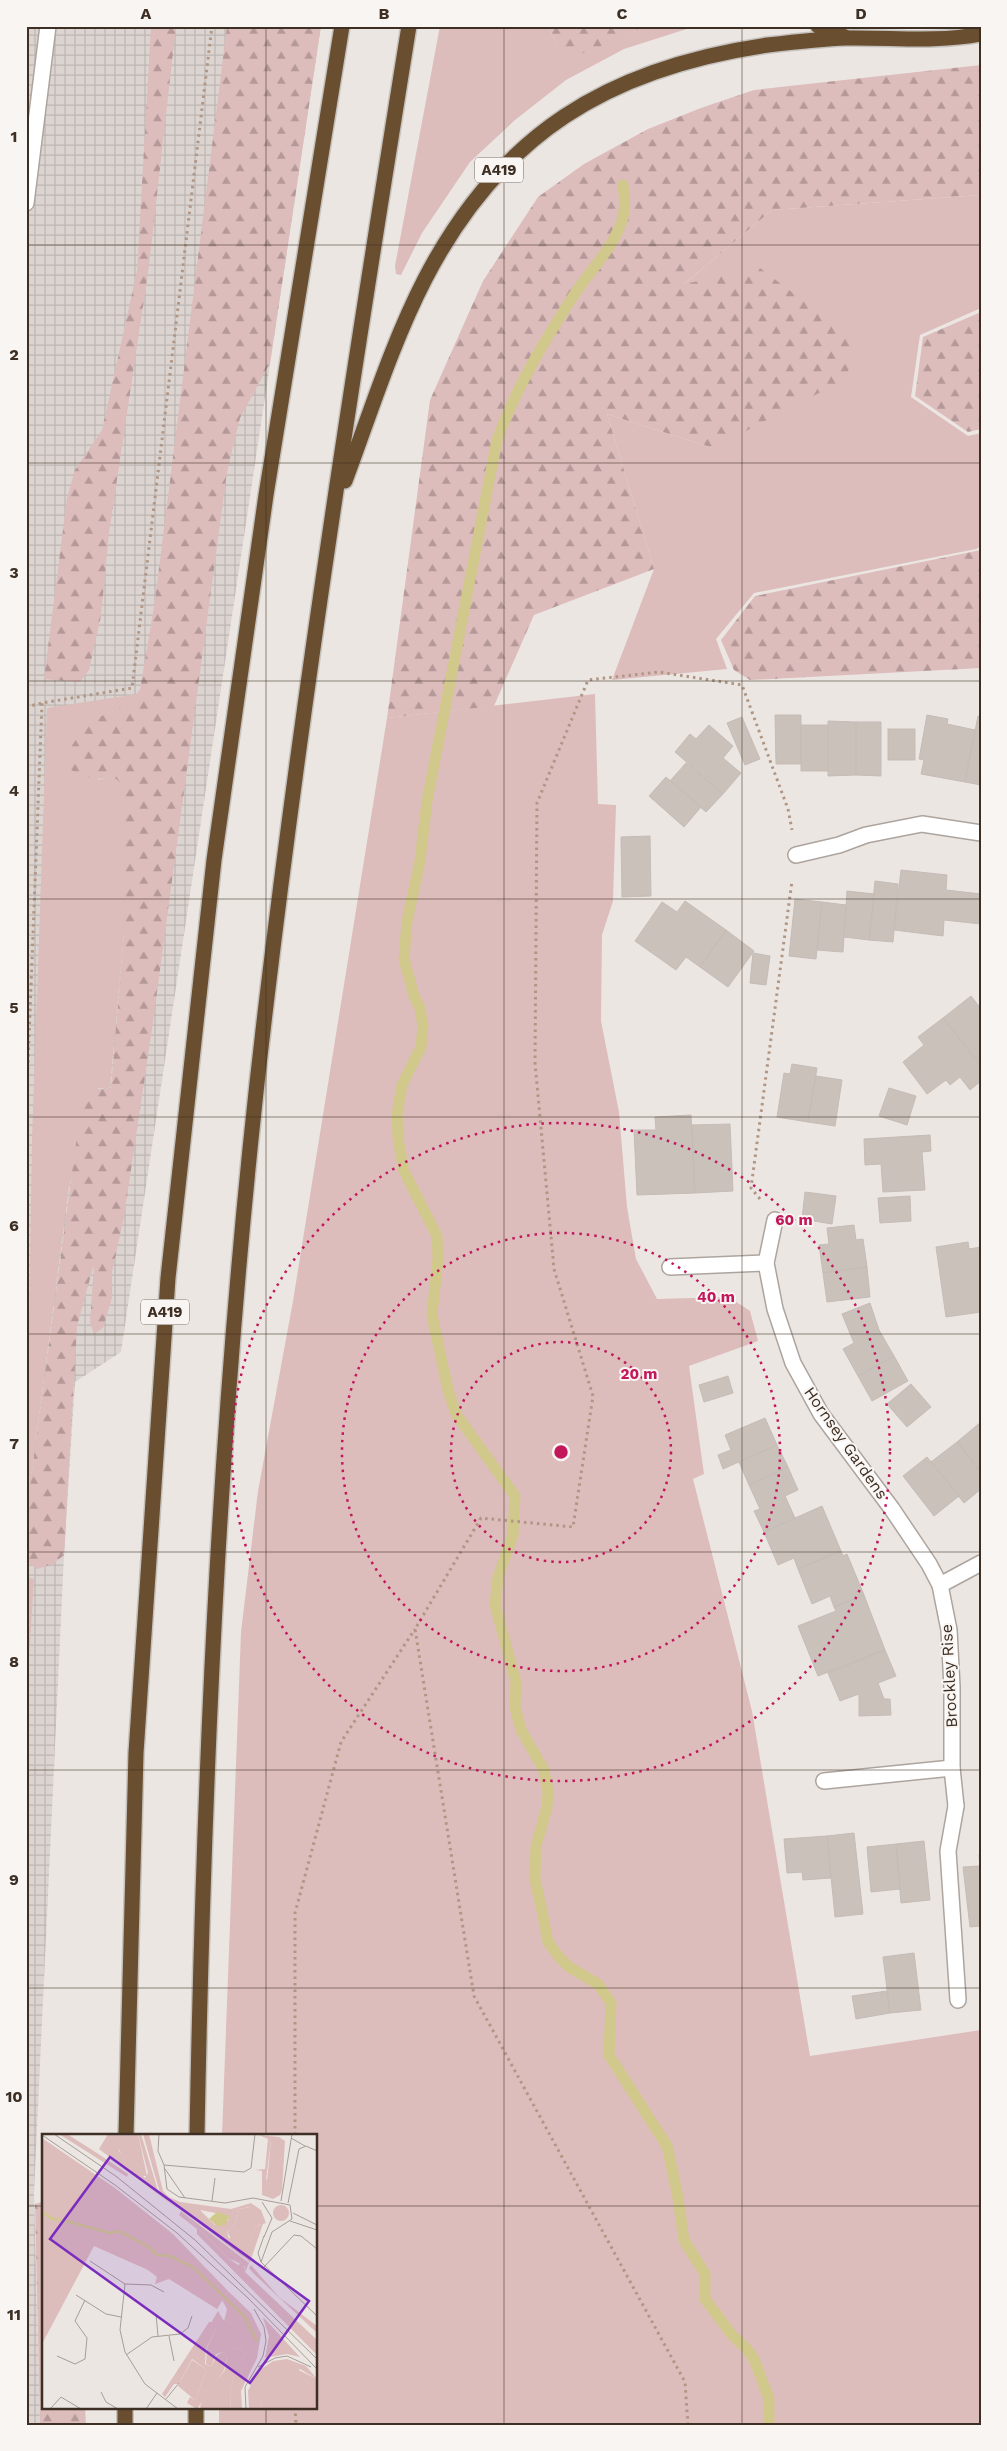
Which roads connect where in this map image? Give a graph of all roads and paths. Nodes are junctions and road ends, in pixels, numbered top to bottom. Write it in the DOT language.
graph roads {
  1 [pos="48,26"];
  2 [pos="212,26"];
  3 [pos="342,26"];
  4 [pos="409,26"];
  5 [pos="818,26"];
  6 [pos="981,34"];
  7 [pos="847,38"];
  8 [pos="26,203"];
  9 [pos="334,511"];
  10 [pos="42,703"];
  11 [pos="26,707"];
  12 [pos="981,833"];
  13 [pos="796,855"];
  14 [pos="26,1115"];
  15 [pos="775,1220"];
  16 [pos="766,1264"];
  17 [pos="670,1267"];
  18 [pos="981,1563"];
  19 [pos="940,1585"];
  20 [pos="416,1629"];
  21 [pos="952,1768"];
  22 [pos="824,1781"];
  23 [pos="958,2000"];
  24 [pos="126,2134"];
  25 [pos="197,2134"];
  26 [pos="295,2134"];
  27 [pos="124,2408"];
  28 [pos="196,2408"];
  29 [pos="296,2408"];
  30 [pos="125,2425"];
  31 [pos="196,2425"];
  32 [pos="296,2425"];
  33 [pos="688,2425"];
  1 -- 8 [label="street"];
  2 -- 10 [label="path"];
  3 -- 24 [label="highway, A419"];
  4 -- 9 [label="highway, A419"];
  5 -- 7 [label="highway, A419"];
  6 -- 7 [label="highway, A419"];
  7 -- 9 [label="highway, A419"];
  9 -- 25 [label="highway, A419"];
  10 -- 11 [label="path"];
  10 -- 14 [label="path"];
  12 -- 13 [label="street"];
  13 -- 15 [label="path"];
  13 -- 20 [label="path"];
  15 -- 16 [label="street, Hornsey Gardens"];
  16 -- 17 [label="street"];
  16 -- 19 [label="street, Hornsey Gardens"];
  18 -- 19 [label="street"];
  19 -- 21 [label="street, Brockley Rise"];
  20 -- 26 [label="path"];
  20 -- 33 [label="path"];
  21 -- 22 [label="street"];
  21 -- 23 [label="street, Brockley Rise"];
  27 -- 30 [label="highway"];
  28 -- 31 [label="highway"];
  29 -- 32 [label="path"];
}
